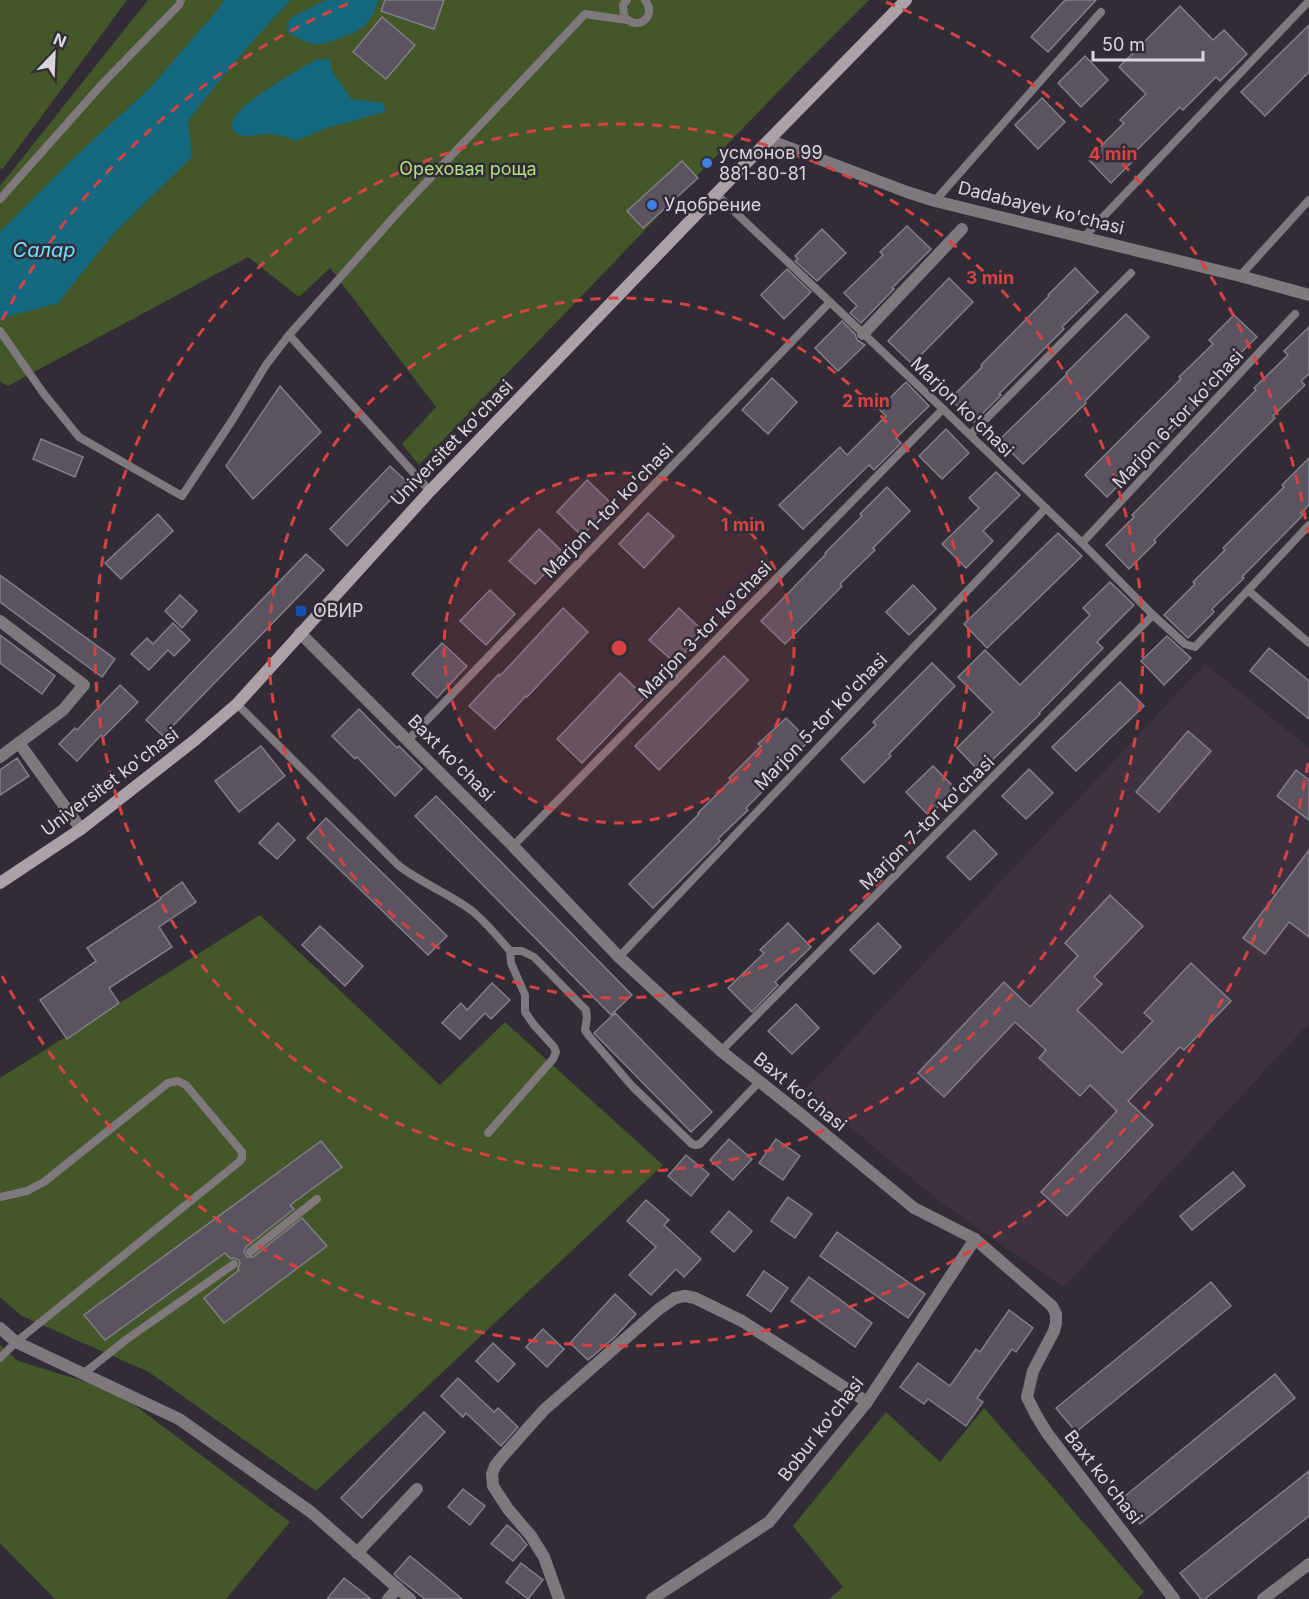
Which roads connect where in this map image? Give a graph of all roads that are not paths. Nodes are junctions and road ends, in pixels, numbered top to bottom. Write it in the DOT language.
graph roads {
  1 [pos="181,0"];
  2 [pos="627,0"];
  3 [pos="906,0"];
  4 [pos="647,1"];
  5 [pos="1309,1"];
  6 [pos="1101,12"];
  7 [pos="627,20"];
  8 [pos="770,140"];
  9 [pos="716,194"];
  10 [pos="0,200"];
  11 [pos="1309,200"];
  12 [pos="935,201"];
  13 [pos="962,230"];
  14 [pos="1084,237"];
  15 [pos="1131,273"];
  16 [pos="1240,276"];
  17 [pos="1309,295"];
  18 [pos="830,302"];
  19 [pos="1295,314"];
  20 [pos="0,331"];
  21 [pos="863,334"];
  22 [pos="289,335"];
  23 [pos="943,408"];
  24 [pos="970,435"];
  25 [pos="430,491"];
  26 [pos="1046,508"];
  27 [pos="1309,525"];
  28 [pos="1082,543"];
  29 [pos="1249,591"];
  30 [pos="1153,615"];
  31 [pos="0,621"];
  32 [pos="300,633"];
  33 [pos="1309,643"];
  34 [pos="237,704"];
  35 [pos="408,740"];
  36 [pos="20,743"];
  37 [pos="0,757"];
  38 [pos="81,829"];
  39 [pos="513,846"];
  40 [pos="0,884"];
  41 [pos="510,951"];
  42 [pos="619,957"];
  43 [pos="721,1051"];
  44 [pos="760,1081"];
  45 [pos="488,1132"];
  46 [pos="0,1197"];
  47 [pos="317,1199"];
  48 [pos="975,1239"];
  49 [pos="250,1252"];
  50 [pos="234,1264"];
  51 [pos="0,1328"];
  52 [pos="16,1342"];
  53 [pos="0,1358"];
  54 [pos="83,1374"];
  55 [pos="867,1402"];
  56 [pos="417,1489"];
  57 [pos="357,1553"];
  58 [pos="1309,1564"];
  59 [pos="398,1588"];
  60 [pos="388,1599"];
  61 [pos="410,1599"];
  62 [pos="560,1599"];
  63 [pos="652,1599"];
  64 [pos="1174,1599"];
  65 [pos="1263,1599"];
  1 -- 10 [label="lane"];
  2 -- 7 [label="lane"];
  3 -- 8 [label="main road, Universitet ko'chasi"];
  4 -- 7 [label="lane"];
  5 -- 14 [label="lane"];
  6 -- 12 [label="lane"];
  7 -- 22 [label="lane"];
  8 -- 9 [label="main road, Universitet ko'chasi"];
  8 -- 12 [label="street, Dadabayev ko'chasi"];
  9 -- 18 [label="lane, Marjon ko'chasi"];
  9 -- 25 [label="main road, Universitet ko'chasi"];
  11 -- 16 [label="lane"];
  12 -- 14 [label="street, Dadabayev ko'chasi"];
  13 -- 21 [label="street"];
  14 -- 16 [label="street, Dadabayev ko'chasi"];
  15 -- 24 [label="lane"];
  16 -- 17 [label="street, Dadabayev ko'chasi"];
  18 -- 21 [label="lane, Marjon ko'chasi"];
  18 -- 35 [label="lane, Marjon 1-tor ko'chasi"];
  19 -- 28 [label="lane, Marjon 6-tor ko'chasi"];
  20 -- 22 [label="lane"];
  21 -- 23 [label="lane, Marjon ko'chasi"];
  22 -- 25 [label="lane"];
  23 -- 24 [label="lane, Marjon ko'chasi"];
  23 -- 39 [label="lane, Marjon 3-tor ko'chasi"];
  24 -- 26 [label="lane, Marjon ko'chasi"];
  25 -- 32 [label="main road, Universitet ko'chasi"];
  26 -- 28 [label="lane, Marjon ko'chasi"];
  26 -- 42 [label="lane, Marjon 5-tor ko'chasi"];
  27 -- 29 [label="lane"];
  28 -- 30 [label="lane, Marjon ko'chasi"];
  29 -- 30 [label="lane, Marjon ko'chasi"];
  29 -- 33 [label="lane"];
  30 -- 43 [label="lane, Marjon 7-tor ko'chasi"];
  31 -- 36 [label="street"];
  32 -- 34 [label="main road, Universitet ko'chasi"];
  32 -- 35 [label="street, Baxt ko'chasi"];
  34 -- 38 [label="main road, Universitet ko'chasi"];
  34 -- 41 [label="lane"];
  35 -- 39 [label="street, Baxt ko'chasi"];
  36 -- 37 [label="street"];
  36 -- 38 [label="street"];
  38 -- 40 [label="main road, Universitet ko'chasi"];
  39 -- 42 [label="street, Baxt ko'chasi"];
  41 -- 44 [label="lane"];
  41 -- 45 [label="lane"];
  42 -- 43 [label="street, Baxt ko'chasi"];
  43 -- 44 [label="street, Baxt ko'chasi"];
  44 -- 48 [label="street, Baxt ko'chasi"];
  46 -- 52 [label="lane"];
  47 -- 49 [label="lane"];
  48 -- 55 [label="street, Bobur ko'chasi"];
  48 -- 64 [label="street, Baxt ko'chasi"];
  50 -- 54 [label="lane"];
  51 -- 52 [label="street"];
  52 -- 53 [label="lane"];
  52 -- 54 [label="street"];
  54 -- 57 [label="street"];
  55 -- 62 [label="street"];
  55 -- 63 [label="street, Bobur ko'chasi"];
  56 -- 57 [label="street"];
  57 -- 59 [label="street"];
  58 -- 65 [label="street"];
  59 -- 60 [label="street"];
  59 -- 61 [label="street"];
}
